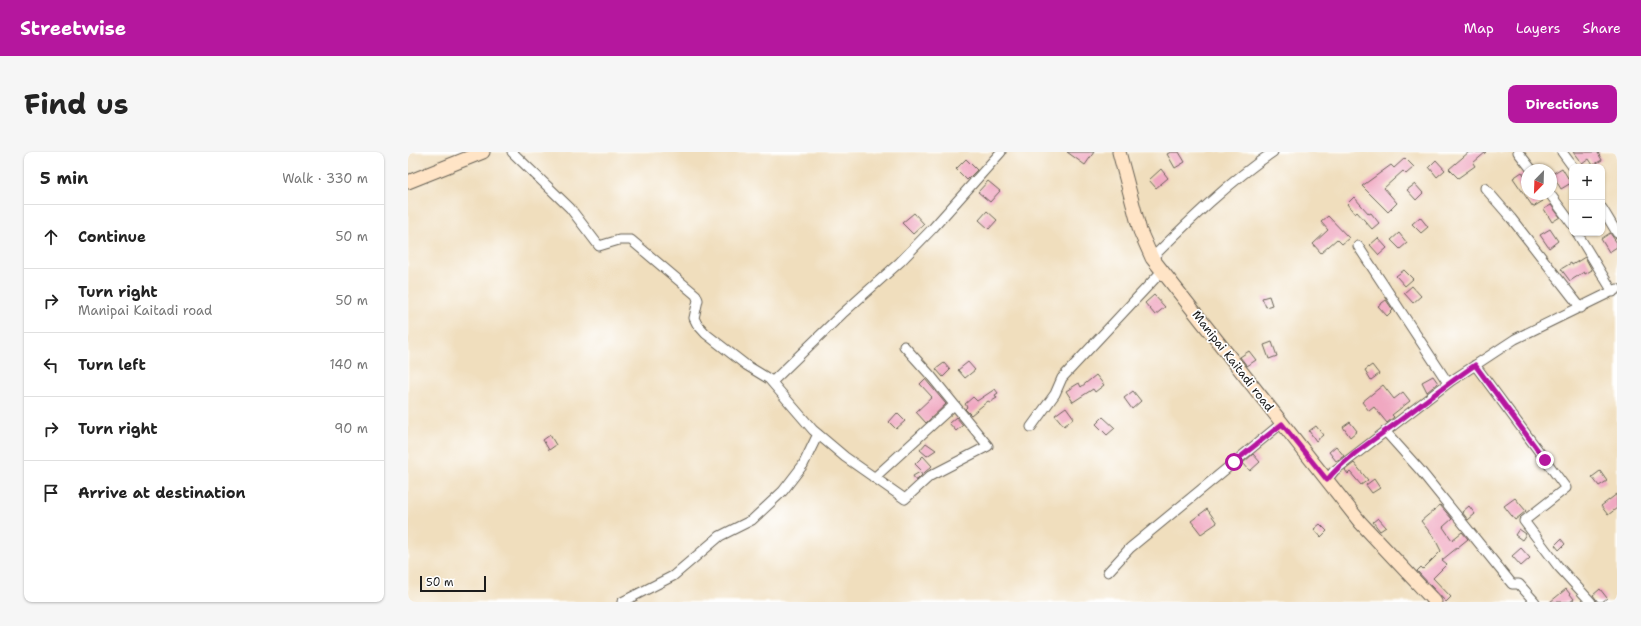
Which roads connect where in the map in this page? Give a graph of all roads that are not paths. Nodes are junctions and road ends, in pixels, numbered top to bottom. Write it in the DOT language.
graph roads {
  1 [pos="483,152"];
  2 [pos="512,152"];
  3 [pos="1001,152"];
  4 [pos="1119,152"];
  5 [pos="1273,152"];
  6 [pos="1518,152"];
  7 [pos="1562,152"];
  8 [pos="1527,164"];
  9 [pos="1571,164"];
  10 [pos="408,182"];
  11 [pos="1485,188"];
  12 [pos="1554,200"];
  13 [pos="1605,213"];
  14 [pos="1569,220"];
  15 [pos="1617,233"];
  16 [pos="1580,236"];
  17 [pos="1358,246"];
  18 [pos="1152,258"];
  19 [pos="1162,271"];
  20 [pos="1615,290"];
  21 [pos="1581,308"];
  22 [pos="904,346"];
  23 [pos="1475,365"];
  24 [pos="772,382"];
  25 [pos="1448,383"];
  26 [pos="954,405"];
  27 [pos="1282,424"];
  28 [pos="1031,427"];
  29 [pos="1385,432"];
  30 [pos="818,434"];
  31 [pos="874,478"];
  32 [pos="1327,480"];
  33 [pos="1108,572"];
  34 [pos="622,602"];
  35 [pos="1435,602"];
  36 [pos="1535,602"];
  37 [pos="1591,602"];
  1 -- 10 [label="main road"];
  2 -- 24 [label="street"];
  3 -- 24 [label="street"];
  4 -- 18 [label="main road, Manipai Kaitadi road"];
  5 -- 18 [label="street"];
  6 -- 8 [label="street"];
  7 -- 9 [label="street"];
  11 -- 21 [label="street"];
  12 -- 14 [label="street"];
  13 -- 15 [label="street"];
  16 -- 20 [label="street"];
  17 -- 25 [label="street"];
  18 -- 19 [label="main road, Manipai Kaitadi road"];
  19 -- 27 [label="main road, Manipai Kaitadi road"];
  19 -- 28 [label="street"];
  20 -- 21 [label="street"];
  21 -- 23 [label="street"];
  22 -- 26 [label="street"];
  23 -- 25 [label="street"];
  23 -- 37 [label="street"];
  24 -- 30 [label="street"];
  25 -- 29 [label="street"];
  26 -- 31 [label="street"];
  26 -- 31 [label="street"];
  27 -- 32 [label="main road, Manipai Kaitadi road"];
  27 -- 33 [label="street"];
  29 -- 32 [label="street"];
  29 -- 36 [label="street"];
  30 -- 31 [label="street"];
  30 -- 34 [label="street"];
  32 -- 35 [label="main road, Manipai Kaitadi road"];
}
